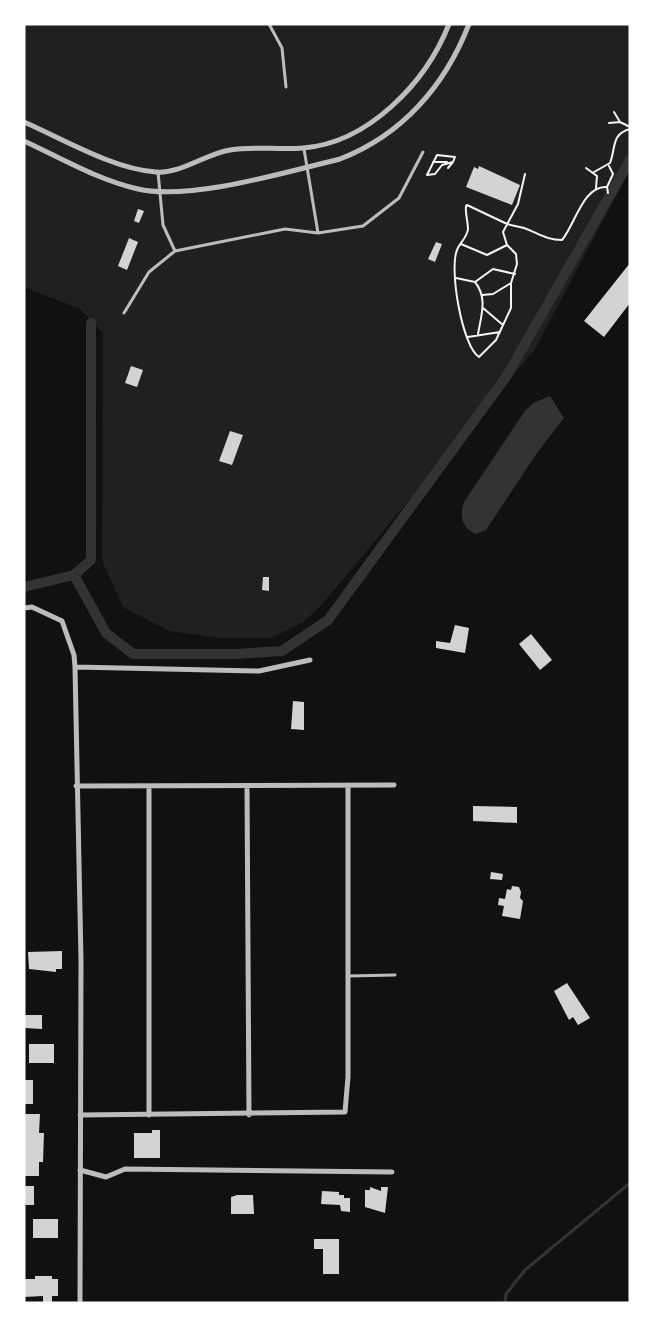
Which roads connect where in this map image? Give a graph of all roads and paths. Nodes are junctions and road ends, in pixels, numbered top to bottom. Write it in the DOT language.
graph roads {
  1 [pos="269,24"];
  2 [pos="449,24"];
  3 [pos="469,24"];
  4 [pos="286,87"];
  5 [pos="614,112"];
  6 [pos="24,122"];
  7 [pos="620,122"];
  8 [pos="609,123"];
  9 [pos="630,128"];
  10 [pos="24,141"];
  11 [pos="304,148"];
  12 [pos="423,152"];
  13 [pos="433,162"];
  14 [pos="447,162"];
  15 [pos="453,162"];
  16 [pos="607,165"];
  17 [pos="309,166"];
  18 [pos="448,168"];
  19 [pos="586,168"];
  20 [pos="158,172"];
  21 [pos="594,172"];
  22 [pos="525,174"];
  23 [pos="607,187"];
  24 [pos="596,188"];
  25 [pos="158,192"];
  26 [pos="609,193"];
  27 [pos="505,223"];
  28 [pos="318,233"];
  29 [pos="461,244"];
  30 [pos="507,245"];
  31 [pos="175,251"];
  32 [pos="516,274"];
  33 [pos="456,278"];
  34 [pos="475,282"];
  35 [pos="511,283"];
  36 [pos="482,295"];
  37 [pos="483,308"];
  38 [pos="124,313"];
  39 [pos="504,326"];
  40 [pos="500,332"];
  41 [pos="478,334"];
  42 [pos="468,337"];
  43 [pos="24,608"];
  44 [pos="310,660"];
  45 [pos="75,667"];
  46 [pos="348,785"];
  47 [pos="394,785"];
  48 [pos="76,786"];
  49 [pos="149,786"];
  50 [pos="247,786"];
  51 [pos="395,975"];
  52 [pos="348,976"];
  53 [pos="80,1115"];
  54 [pos="149,1115"];
  55 [pos="249,1115"];
  56 [pos="80,1170"];
  57 [pos="392,1172"];
  58 [pos="80,1303"];
  1 -- 4 [label="lane"];
  2 -- 11 [label="street"];
  3 -- 17 [label="street"];
  5 -- 7 [label="path"];
  6 -- 20 [label="street"];
  7 -- 8 [label="path"];
  7 -- 9 [label="path"];
  9 -- 16 [label="path"];
  10 -- 25 [label="street"];
  11 -- 17 [label="lane"];
  11 -- 20 [label="street"];
  12 -- 28 [label="lane"];
  13 -- 14 [label="path"];
  13 -- 14 [label="path"];
  13 -- 15 [label="path"];
  14 -- 15 [label="path"];
  15 -- 18 [label="path"];
  16 -- 21 [label="path"];
  16 -- 23 [label="path"];
  17 -- 25 [label="street"];
  17 -- 28 [label="lane"];
  19 -- 21 [label="path"];
  20 -- 25 [label="lane"];
  21 -- 24 [label="path"];
  22 -- 27 [label="path"];
  23 -- 24 [label="path"];
  23 -- 26 [label="path"];
  24 -- 27 [label="path"];
  25 -- 31 [label="lane"];
  27 -- 29 [label="path"];
  27 -- 30 [label="path"];
  28 -- 31 [label="lane"];
  29 -- 30 [label="path"];
  29 -- 33 [label="path"];
  30 -- 32 [label="path"];
  31 -- 38 [label="lane"];
  32 -- 34 [label="path"];
  32 -- 35 [label="path"];
  33 -- 34 [label="path"];
  33 -- 42 [label="path"];
  34 -- 36 [label="path"];
  35 -- 36 [label="path"];
  35 -- 39 [label="path"];
  36 -- 37 [label="path"];
  37 -- 39 [label="path"];
  37 -- 41 [label="path"];
  39 -- 40 [label="path"];
  40 -- 41 [label="path"];
  40 -- 42 [label="path"];
  41 -- 42 [label="path"];
  43 -- 45 [label="street"];
  44 -- 45 [label="street"];
  45 -- 48 [label="street"];
  46 -- 47 [label="street"];
  46 -- 50 [label="street"];
  46 -- 52 [label="street"];
  48 -- 49 [label="street"];
  48 -- 53 [label="street"];
  49 -- 50 [label="street"];
  49 -- 54 [label="street"];
  50 -- 55 [label="street"];
  51 -- 52 [label="lane"];
  52 -- 55 [label="street"];
  53 -- 54 [label="street"];
  53 -- 56 [label="street"];
  54 -- 55 [label="street"];
  56 -- 57 [label="street"];
  56 -- 58 [label="street"];
}
